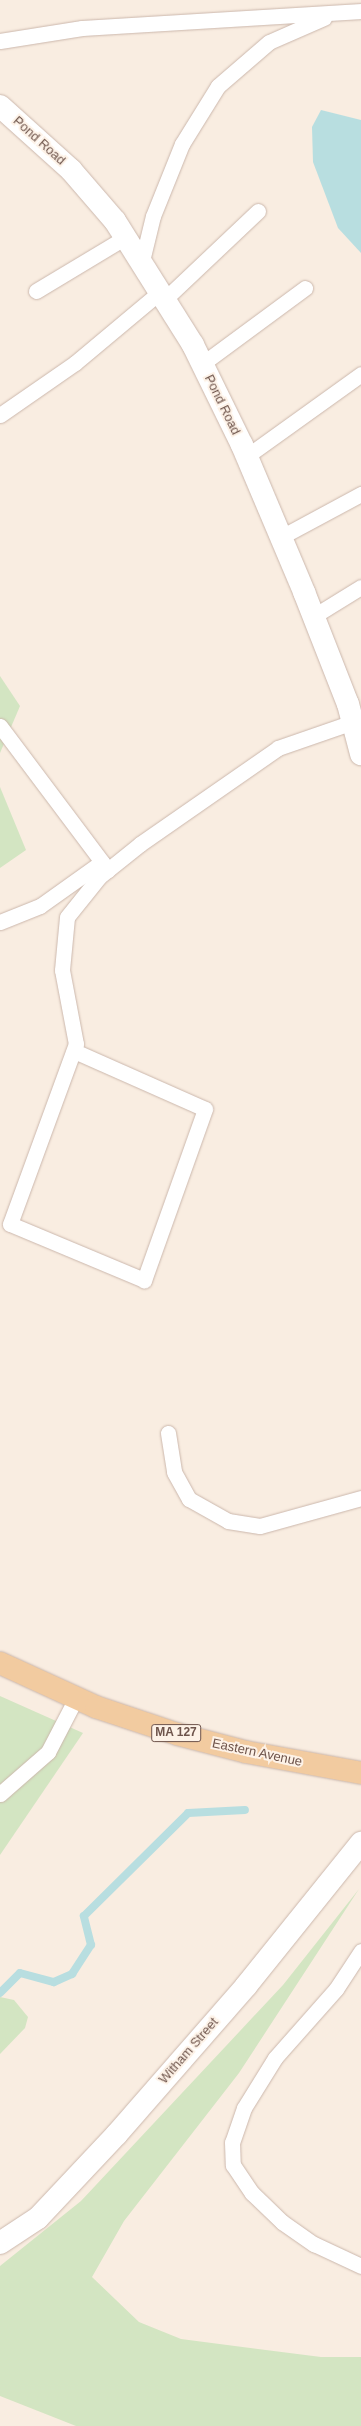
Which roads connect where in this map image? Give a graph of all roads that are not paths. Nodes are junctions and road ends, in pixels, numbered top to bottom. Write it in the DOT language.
graph roads {
  1 [pos="361,11"];
  2 [pos="333,14"];
  3 [pos="0,41"];
  4 [pos="0,106"];
  5 [pos="258,211"];
  6 [pos="126,238"];
  7 [pos="142,261"];
  8 [pos="305,288"];
  9 [pos="36,291"];
  10 [pos="163,295"];
  11 [pos="202,364"];
  12 [pos="361,374"];
  13 [pos="0,415"];
  14 [pos="247,456"];
  15 [pos="361,494"];
  16 [pos="281,536"];
  17 [pos="361,587"];
  18 [pos="314,616"];
  19 [pos="353,722"];
  20 [pos="0,726"];
  21 [pos="361,754"];
  22 [pos="105,866"];
  23 [pos="0,922"];
  24 [pos="74,1051"];
  25 [pos="168,1433"];
  26 [pos="361,1498"];
  27 [pos="0,1663"];
  28 [pos="76,1698"];
  29 [pos="361,1772"];
  30 [pos="0,1794"];
  31 [pos="361,1843"];
  32 [pos="361,1951"];
  33 [pos="0,2243"];
  34 [pos="361,2266"];
  1 -- 2 [label="lane"];
  2 -- 3 [label="lane"];
  2 -- 7 [label="lane"];
  4 -- 6 [label="street, Pond Road"];
  5 -- 10 [label="lane"];
  6 -- 7 [label="street, Pond Road"];
  6 -- 9 [label="lane"];
  7 -- 10 [label="street, Pond Road"];
  8 -- 11 [label="lane"];
  10 -- 11 [label="street, Pond Road"];
  10 -- 13 [label="lane"];
  11 -- 14 [label="street, Pond Road"];
  12 -- 14 [label="lane"];
  14 -- 16 [label="street, Pond Road"];
  15 -- 16 [label="lane"];
  16 -- 18 [label="street, Pond Road"];
  17 -- 18 [label="lane"];
  18 -- 19 [label="street, Pond Road"];
  19 -- 21 [label="street, Pond Road"];
  19 -- 22 [label="lane"];
  20 -- 22 [label="lane"];
  22 -- 23 [label="lane"];
  22 -- 24 [label="lane"];
  24 -- 24 [label="lane"];
  25 -- 26 [label="lane"];
  27 -- 28 [label="main road, Eastern Avenue / MA 127"];
  28 -- 29 [label="main road, Eastern Avenue / MA 127"];
  28 -- 30 [label="lane"];
  31 -- 33 [label="street, Witham Street"];
  32 -- 34 [label="lane"];
}
